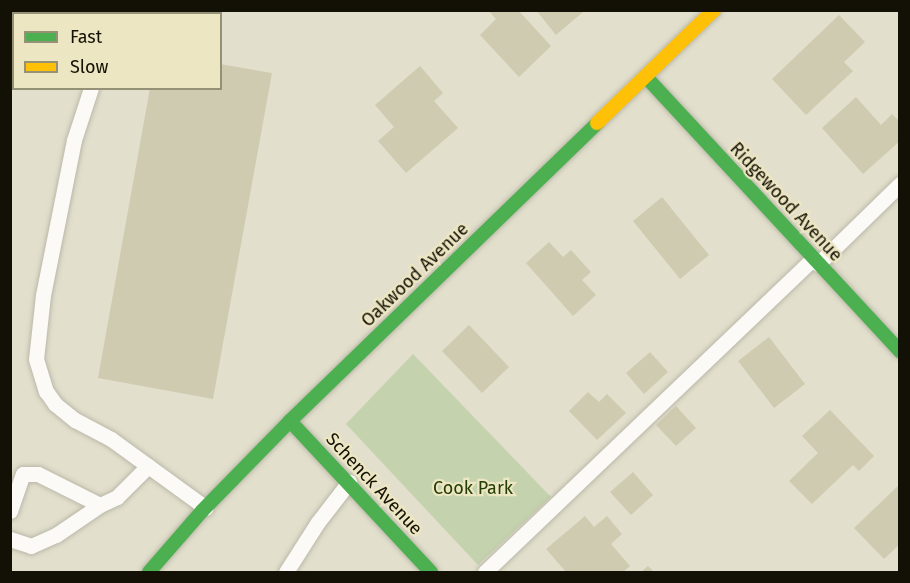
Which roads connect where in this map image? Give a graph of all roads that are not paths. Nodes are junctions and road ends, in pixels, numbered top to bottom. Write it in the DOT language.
graph roads {
  1 [pos="714,10"];
  2 [pos="646,77"];
  3 [pos="90,90"];
  4 [pos="900,184"];
  5 [pos="816,261"];
  6 [pos="900,351"];
  7 [pos="290,421"];
  8 [pos="148,466"];
  9 [pos="350,482"];
  10 [pos="100,504"];
  11 [pos="206,508"];
  12 [pos="10,511"];
  13 [pos="10,539"];
  14 [pos="149,573"];
  15 [pos="286,573"];
  16 [pos="432,573"];
  17 [pos="485,573"];
  1 -- 2 [label="street, Oakwood Avenue"];
  2 -- 5 [label="street, Ridgewood Avenue"];
  2 -- 7 [label="street, Oakwood Avenue"];
  3 -- 8 [label="lane"];
  4 -- 5 [label="lane"];
  5 -- 6 [label="street, Ridgewood Avenue"];
  5 -- 17 [label="lane"];
  7 -- 9 [label="street, Schenck Avenue"];
  7 -- 11 [label="street, Oakwood Avenue"];
  8 -- 10 [label="lane"];
  8 -- 11 [label="lane"];
  9 -- 15 [label="lane"];
  9 -- 16 [label="street, Schenck Avenue"];
  10 -- 12 [label="lane"];
  10 -- 13 [label="lane"];
  11 -- 14 [label="street, Oakwood Avenue"];
}
